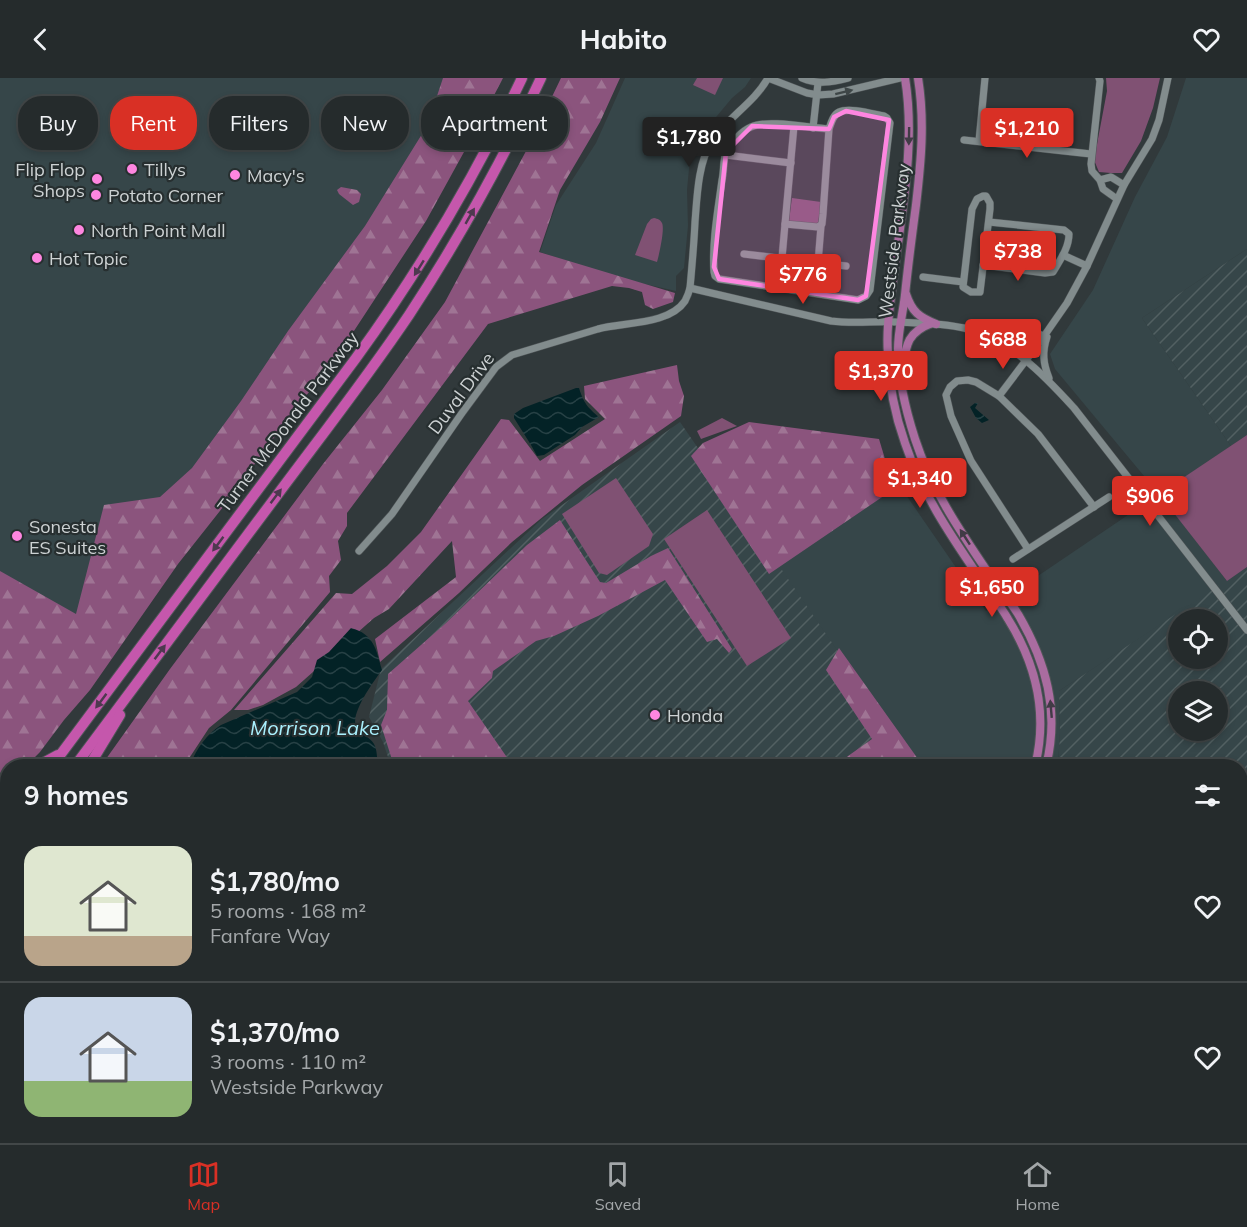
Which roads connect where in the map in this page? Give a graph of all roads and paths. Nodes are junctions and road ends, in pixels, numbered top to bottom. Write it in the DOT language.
graph roads {
  1 [pos="522,78"];
  2 [pos="541,78"];
  3 [pos="768,78"];
  4 [pos="802,78"];
  5 [pos="848,78"];
  6 [pos="900,78"];
  7 [pos="905,78"];
  8 [pos="918,78"];
  9 [pos="985,78"];
  10 [pos="1099,78"];
  11 [pos="1168,78"];
  12 [pos="818,83"];
  13 [pos="818,95"];
  14 [pos="794,126"];
  15 [pos="813,128"];
  16 [pos="829,129"];
  17 [pos="964,140"];
  18 [pos="979,141"];
  19 [pos="1091,154"];
  20 [pos="726,155"];
  21 [pos="791,162"];
  22 [pos="1100,180"];
  23 [pos="1124,185"];
  24 [pos="1117,199"];
  25 [pos="989,222"];
  26 [pos="785,224"];
  27 [pos="821,226"];
  28 [pos="744,254"];
  29 [pos="1063,255"];
  30 [pos="782,258"];
  31 [pos="818,263"];
  32 [pos="983,265"];
  33 [pos="846,266"];
  34 [pos="1087,266"];
  35 [pos="923,277"];
  36 [pos="963,282"];
  37 [pos="690,288"];
  38 [pos="905,291"];
  39 [pos="1064,308"];
  40 [pos="888,322"];
  41 [pos="901,322"];
  42 [pos="934,324"];
  43 [pos="1048,331"];
  44 [pos="1002,344"];
  45 [pos="1026,359"];
  46 [pos="1052,383"];
  47 [pos="902,385"];
  48 [pos="999,396"];
  49 [pos="1109,497"];
  50 [pos="1094,507"];
  51 [pos="1028,549"];
  52 [pos="359,551"];
  53 [pos="1012,559"];
  54 [pos="1247,630"];
  55 [pos="135,686"];
  56 [pos="61,754"];
  57 [pos="51,759"];
  58 [pos="57,759"];
  59 [pos="80,759"];
  60 [pos="93,759"];
  61 [pos="1036,759"];
  62 [pos="1047,759"];
  1 -- 56 [label="highway, Turner McDonald Parkway, one-way"];
  55 -- 2 [label="highway, Turner McDonald Parkway, one-way"];
  3 -- 13 [label="street"];
  3 -- 37 [label="street"];
  4 -- 12 [label="street"];
  5 -- 12 [label="street"];
  13 -- 6 [label="street, one-way"];
  7 -- 40 [label="main road, Westside Parkway, one-way"];
  8 -- 38 [label="main road, Westside Parkway"];
  9 -- 18 [label="street"];
  10 -- 19 [label="street"];
  11 -- 23 [label="street"];
  12 -- 13 [label="street"];
  13 -- 15 [label="street"];
  14 -- 15 [label="street"];
  14 -- 20 [label="street"];
  14 -- 21 [label="street"];
  15 -- 16 [label="street"];
  16 -- 20 [label="street"];
  16 -- 27 [label="street"];
  17 -- 18 [label="street"];
  18 -- 19 [label="street"];
  19 -- 22 [label="street"];
  20 -- 21 [label="street"];
  21 -- 26 [label="street"];
  22 -- 23 [label="street"];
  22 -- 24 [label="street"];
  23 -- 24 [label="street"];
  24 -- 34 [label="street"];
  25 -- 29 [label="street"];
  25 -- 32 [label="street"];
  25 -- 36 [label="street"];
  26 -- 27 [label="street"];
  26 -- 30 [label="street"];
  27 -- 31 [label="street"];
  28 -- 30 [label="street"];
  29 -- 32 [label="street"];
  29 -- 34 [label="street"];
  30 -- 31 [label="street"];
  31 -- 33 [label="street"];
  32 -- 36 [label="street"];
  34 -- 39 [label="street"];
  35 -- 36 [label="street"];
  37 -- 40 [label="street"];
  37 -- 52 [label="street, Duval Drive"];
  38 -- 41 [label="main road, Westside Parkway"];
  38 -- 42 [label="main road"];
  39 -- 43 [label="street"];
  39 -- 44 [label="street"];
  40 -- 41 [label="street"];
  40 -- 61 [label="main road, Westside Parkway"];
  41 -- 42 [label="street"];
  41 -- 47 [label="main road, Westside Parkway"];
  42 -- 44 [label="street"];
  42 -- 47 [label="main road"];
  43 -- 45 [label="street"];
  43 -- 46 [label="street"];
  44 -- 45 [label="street"];
  45 -- 46 [label="street"];
  45 -- 48 [label="street"];
  46 -- 54 [label="street"];
  62 -- 47 [label="main road, Westside Parkway, one-way"];
  48 -- 50 [label="street"];
  48 -- 51 [label="street"];
  49 -- 50 [label="street"];
  50 -- 51 [label="street"];
  51 -- 53 [label="street"];
  55 -- 59 [label="highway, Turner McDonald Parkway"];
  55 -- 60 [label="highway"];
  56 -- 57 [label="highway"];
  56 -- 58 [label="highway, Turner McDonald Parkway"];
}
